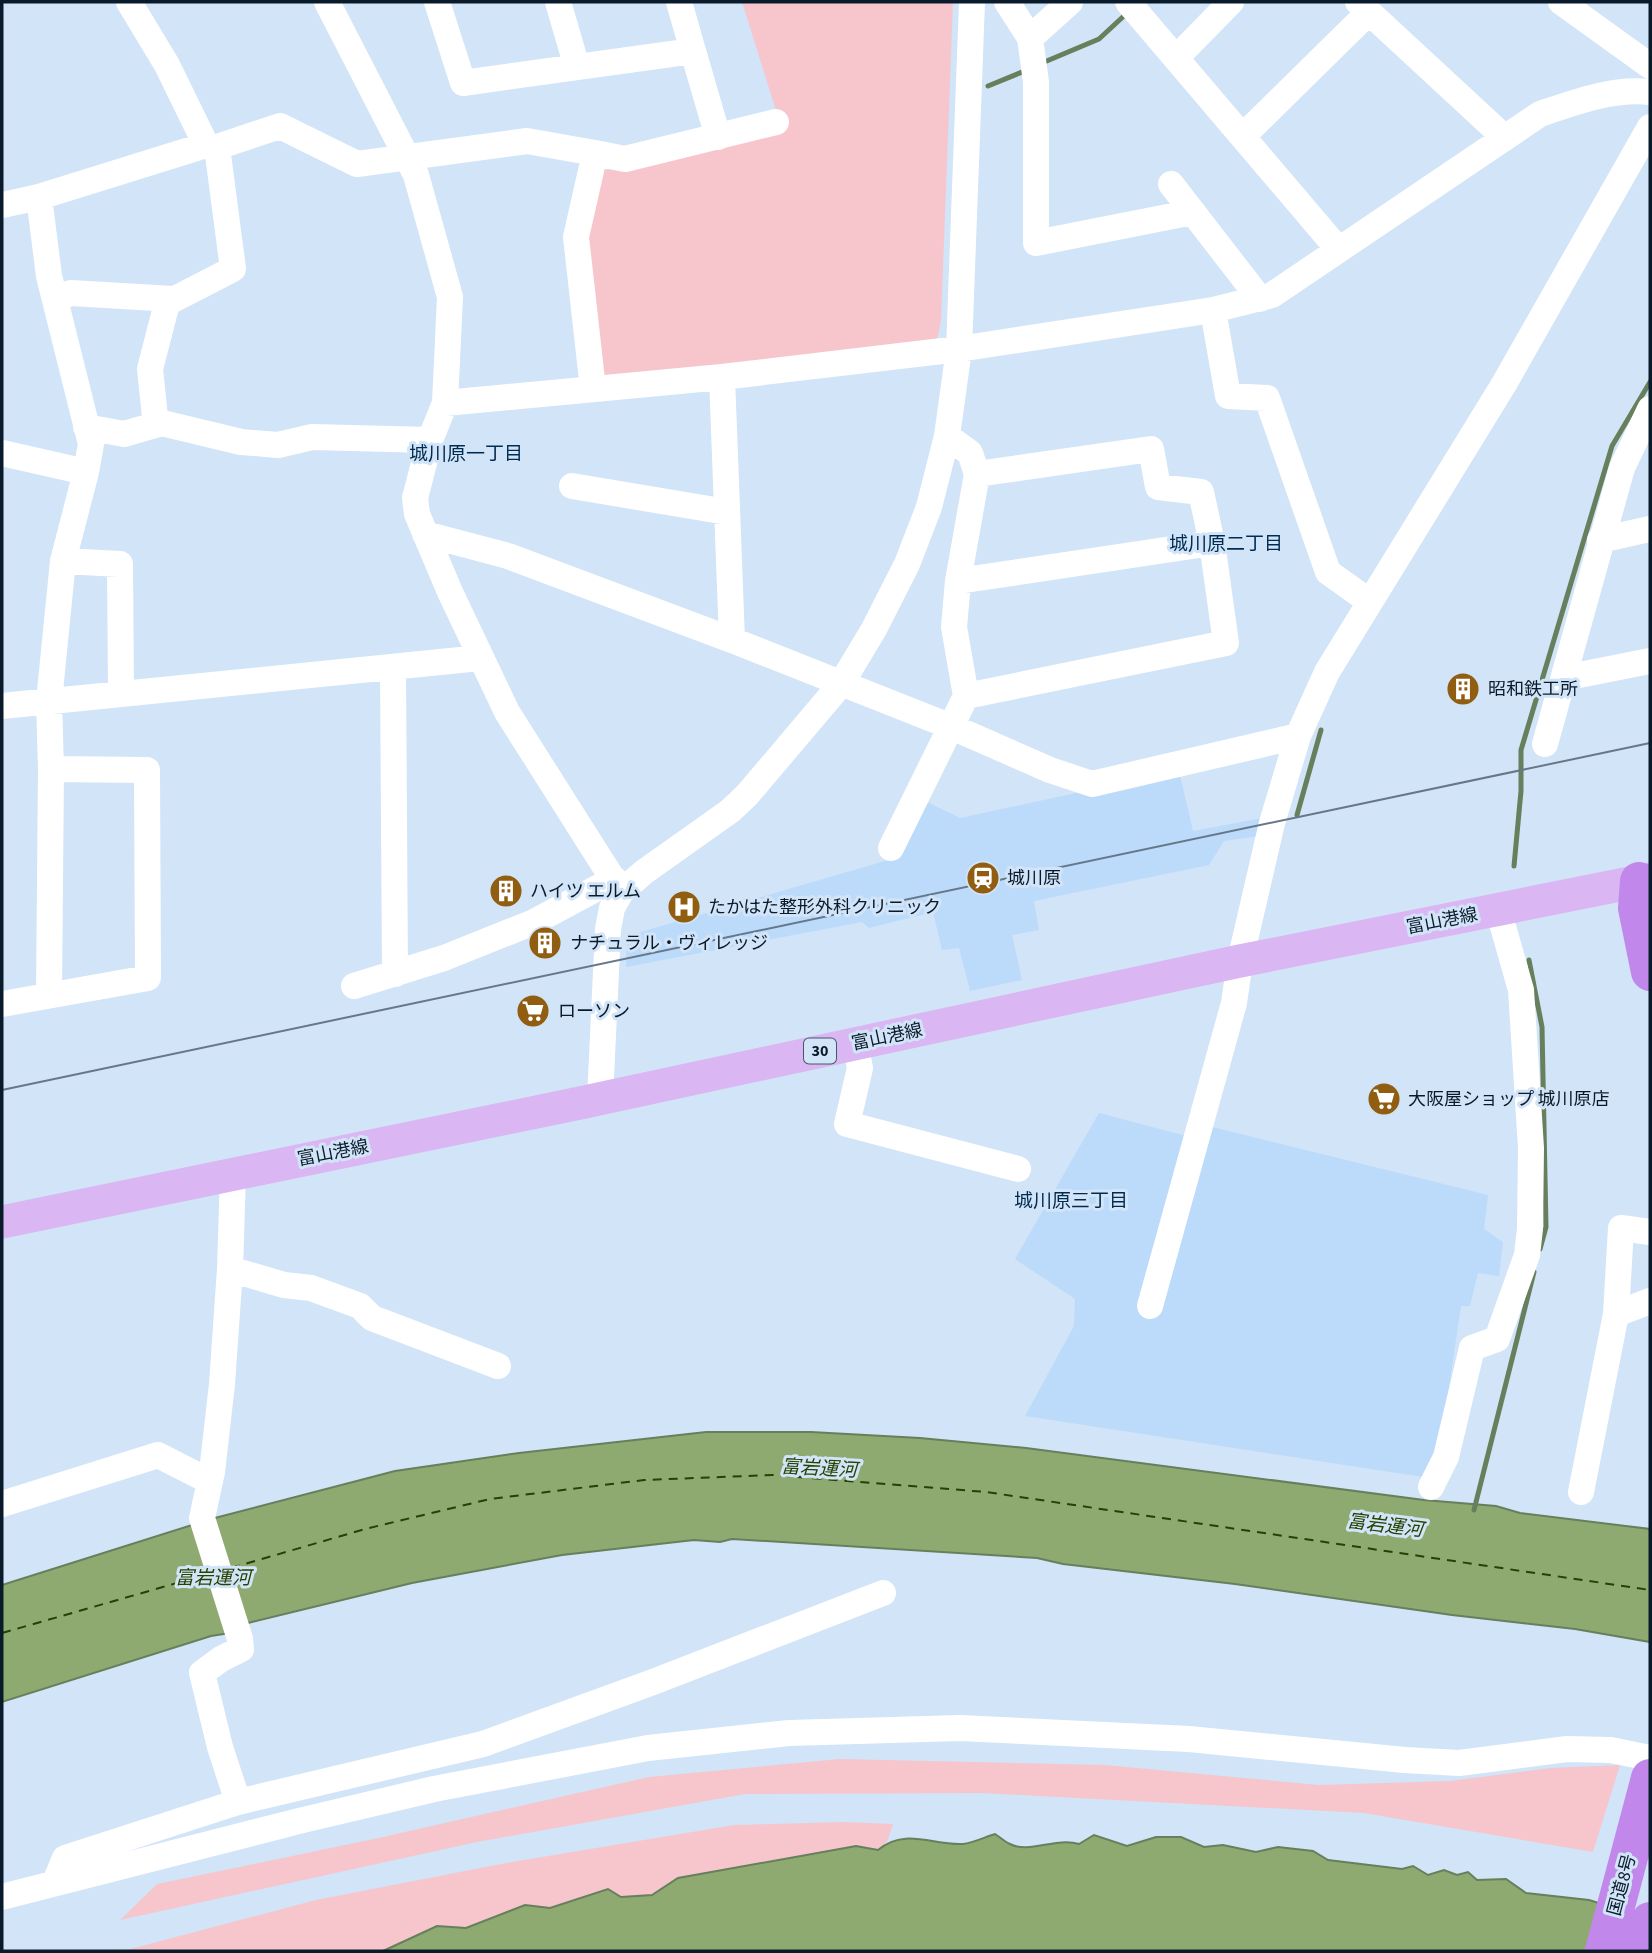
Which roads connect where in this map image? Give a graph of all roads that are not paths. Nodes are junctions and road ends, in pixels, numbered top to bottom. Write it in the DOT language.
graph roads {
  1 [pos="129,2"];
  2 [pos="327,2"];
  3 [pos="437,2"];
  4 [pos="558,2"];
  5 [pos="679,2"];
  6 [pos="972,2"];
  7 [pos="1007,2"];
  8 [pos="1070,2"];
  9 [pos="1128,2"];
  10 [pos="1231,2"];
  11 [pos="1561,2"];
  12 [pos="1364,7"];
  13 [pos="1030,38"];
  14 [pos="693,51"];
  15 [pos="1176,58"];
  16 [pos="1650,66"];
  17 [pos="577,67"];
  18 [pos="1650,92"];
  19 [pos="776,122"];
  20 [pos="1650,127"];
  21 [pos="718,136"];
  22 [pos="1242,136"];
  23 [pos="1505,138"];
  24 [pos="212,146"];
  25 [pos="595,153"];
  26 [pos="406,156"];
  27 [pos="1171,184"];
  28 [pos="39,197"];
  29 [pos="2,205"];
  30 [pos="1193,212"];
  31 [pos="1338,249"];
  32 [pos="55,299"];
  33 [pos="173,299"];
  34 [pos="1260,299"];
  35 [pos="1213,310"];
  36 [pos="959,349"];
  37 [pos="722,377"];
  38 [pos="593,389"];
  39 [pos="445,403"];
  40 [pos="1650,409"];
  41 [pos="162,423"];
  42 [pos="86,427"];
  43 [pos="947,436"];
  44 [pos="430,440"];
  45 [pos="2,453"];
  46 [pos="86,472"];
  47 [pos="978,474"];
  48 [pos="572,486"];
  49 [pos="727,512"];
  50 [pos="1650,529"];
  51 [pos="425,534"];
  52 [pos="1600,540"];
  53 [pos="1212,543"];
  54 [pos="64,561"];
  55 [pos="958,581"];
  56 [pos="1370,602"];
  57 [pos="732,640"];
  58 [pos="480,658"];
  59 [pos="1650,661"];
  60 [pos="393,667"];
  61 [pos="1564,678"];
  62 [pos="841,684"];
  63 [pos="121,692"];
  64 [pos="967,696"];
  65 [pos="49,701"];
  66 [pos="2,706"];
  67 [pos="952,727"];
  68 [pos="1297,736"];
  69 [pos="1545,744"];
  70 [pos="51,769"];
  71 [pos="891,848"];
  72 [pos="617,885"];
  73 [pos="1647,887"];
  74 [pos="1498,909"];
  75 [pos="1240,961"];
  76 [pos="1650,972"];
  77 [pos="395,974"];
  78 [pos="354,986"];
  79 [pos="49,994"];
  80 [pos="2,1004"];
  81 [pos="855,1043"];
  82 [pos="600,1099"];
  83 [pos="1018,1169"];
  84 [pos="233,1173"];
  85 [pos="2,1222"];
  86 [pos="1650,1232"];
  87 [pos="230,1269"];
  88 [pos="1650,1301"];
  89 [pos="1150,1306"];
  90 [pos="1616,1314"];
  91 [pos="498,1366"];
  92 [pos="209,1481"];
  93 [pos="1432,1487"];
  94 [pos="1581,1492"];
  95 [pos="2,1504"];
  96 [pos="883,1593"];
  97 [pos="1650,1758"];
  98 [pos="1650,1778"];
  99 [pos="238,1802"];
  100 [pos="55,1882"];
  101 [pos="2,1897"];
  102 [pos="1650,1921"];
  103 [pos="1605,1951"];
  104 [pos="1643,1951"];
  1 -- 24 [label="street"];
  2 -- 26 [label="street"];
  3 -- 17 [label="street"];
  4 -- 17 [label="street"];
  5 -- 14 [label="street"];
  6 -- 36 [label="street"];
  7 -- 13 [label="street"];
  8 -- 13 [label="street"];
  9 -- 15 [label="street"];
  10 -- 15 [label="street"];
  11 -- 16 [label="street"];
  12 -- 22 [label="street"];
  12 -- 23 [label="street"];
  13 -- 30 [label="street"];
  14 -- 17 [label="street"];
  14 -- 21 [label="street"];
  15 -- 22 [label="street"];
  18 -- 23 [label="street"];
  19 -- 21 [label="street"];
  20 -- 56 [label="street"];
  21 -- 25 [label="street"];
  22 -- 31 [label="street"];
  23 -- 31 [label="street"];
  24 -- 26 [label="street"];
  24 -- 28 [label="street"];
  24 -- 33 [label="street"];
  25 -- 26 [label="street"];
  25 -- 38 [label="street"];
  26 -- 39 [label="street"];
  27 -- 30 [label="street"];
  28 -- 29 [label="street"];
  28 -- 32 [label="street"];
  30 -- 34 [label="street"];
  31 -- 34 [label="street"];
  32 -- 33 [label="street"];
  32 -- 42 [label="street"];
  33 -- 41 [label="street"];
  34 -- 35 [label="street"];
  35 -- 36 [label="street"];
  35 -- 56 [label="street"];
  36 -- 37 [label="street"];
  36 -- 43 [label="street"];
  37 -- 38 [label="street"];
  37 -- 49 [label="street"];
  38 -- 39 [label="street"];
  39 -- 44 [label="street"];
  40 -- 52 [label="street"];
  41 -- 42 [label="street"];
  41 -- 44 [label="street"];
  42 -- 46 [label="street"];
  43 -- 47 [label="street"];
  43 -- 62 [label="street"];
  44 -- 51 [label="street"];
  45 -- 46 [label="street"];
  46 -- 54 [label="street"];
  47 -- 53 [label="street"];
  47 -- 55 [label="street"];
  48 -- 49 [label="street"];
  49 -- 57 [label="street"];
  50 -- 52 [label="street"];
  51 -- 57 [label="street"];
  51 -- 58 [label="street"];
  52 -- 61 [label="street"];
  53 -- 55 [label="street"];
  53 -- 64 [label="street"];
  54 -- 63 [label="street"];
  54 -- 65 [label="street"];
  55 -- 64 [label="street"];
  56 -- 68 [label="street"];
  57 -- 62 [label="street"];
  58 -- 60 [label="street"];
  58 -- 72 [label="street"];
  59 -- 61 [label="street"];
  60 -- 63 [label="street"];
  60 -- 77 [label="street"];
  61 -- 69 [label="street"];
  62 -- 67 [label="street"];
  62 -- 72 [label="street"];
  63 -- 65 [label="street"];
  64 -- 67 [label="street"];
  65 -- 66 [label="street"];
  65 -- 70 [label="street"];
  67 -- 68 [label="street"];
  67 -- 71 [label="street"];
  68 -- 75 [label="street"];
  70 -- 79 [label="street"];
  70 -- 79 [label="street"];
  72 -- 77 [label="street"];
  72 -- 82 [label="street"];
  73 -- 74 [label="main road, 富山港線 / 30"];
  73 -- 76 [label="highway"];
  74 -- 75 [label="main road, 富山港線 / 30"];
  74 -- 93 [label="street"];
  75 -- 81 [label="main road, 富山港線 / 30"];
  75 -- 89 [label="street"];
  77 -- 78 [label="street"];
  79 -- 80 [label="street"];
  81 -- 82 [label="main road, 富山港線 / 30"];
  81 -- 83 [label="street"];
  82 -- 84 [label="main road, 富山港線 / 30"];
  84 -- 85 [label="main road, 富山港線 / 30"];
  84 -- 87 [label="street"];
  86 -- 90 [label="street"];
  87 -- 91 [label="street"];
  87 -- 92 [label="street"];
  88 -- 90 [label="street"];
  90 -- 94 [label="street"];
  92 -- 95 [label="street"];
  92 -- 99 [label="street"];
  96 -- 99 [label="street"];
  97 -- 100 [label="street"];
  98 -- 103 [label="highway, 国道8号"];
  99 -- 100 [label="street"];
  100 -- 101 [label="street"];
  102 -- 104 [label="highway, 国道8号"];
}
